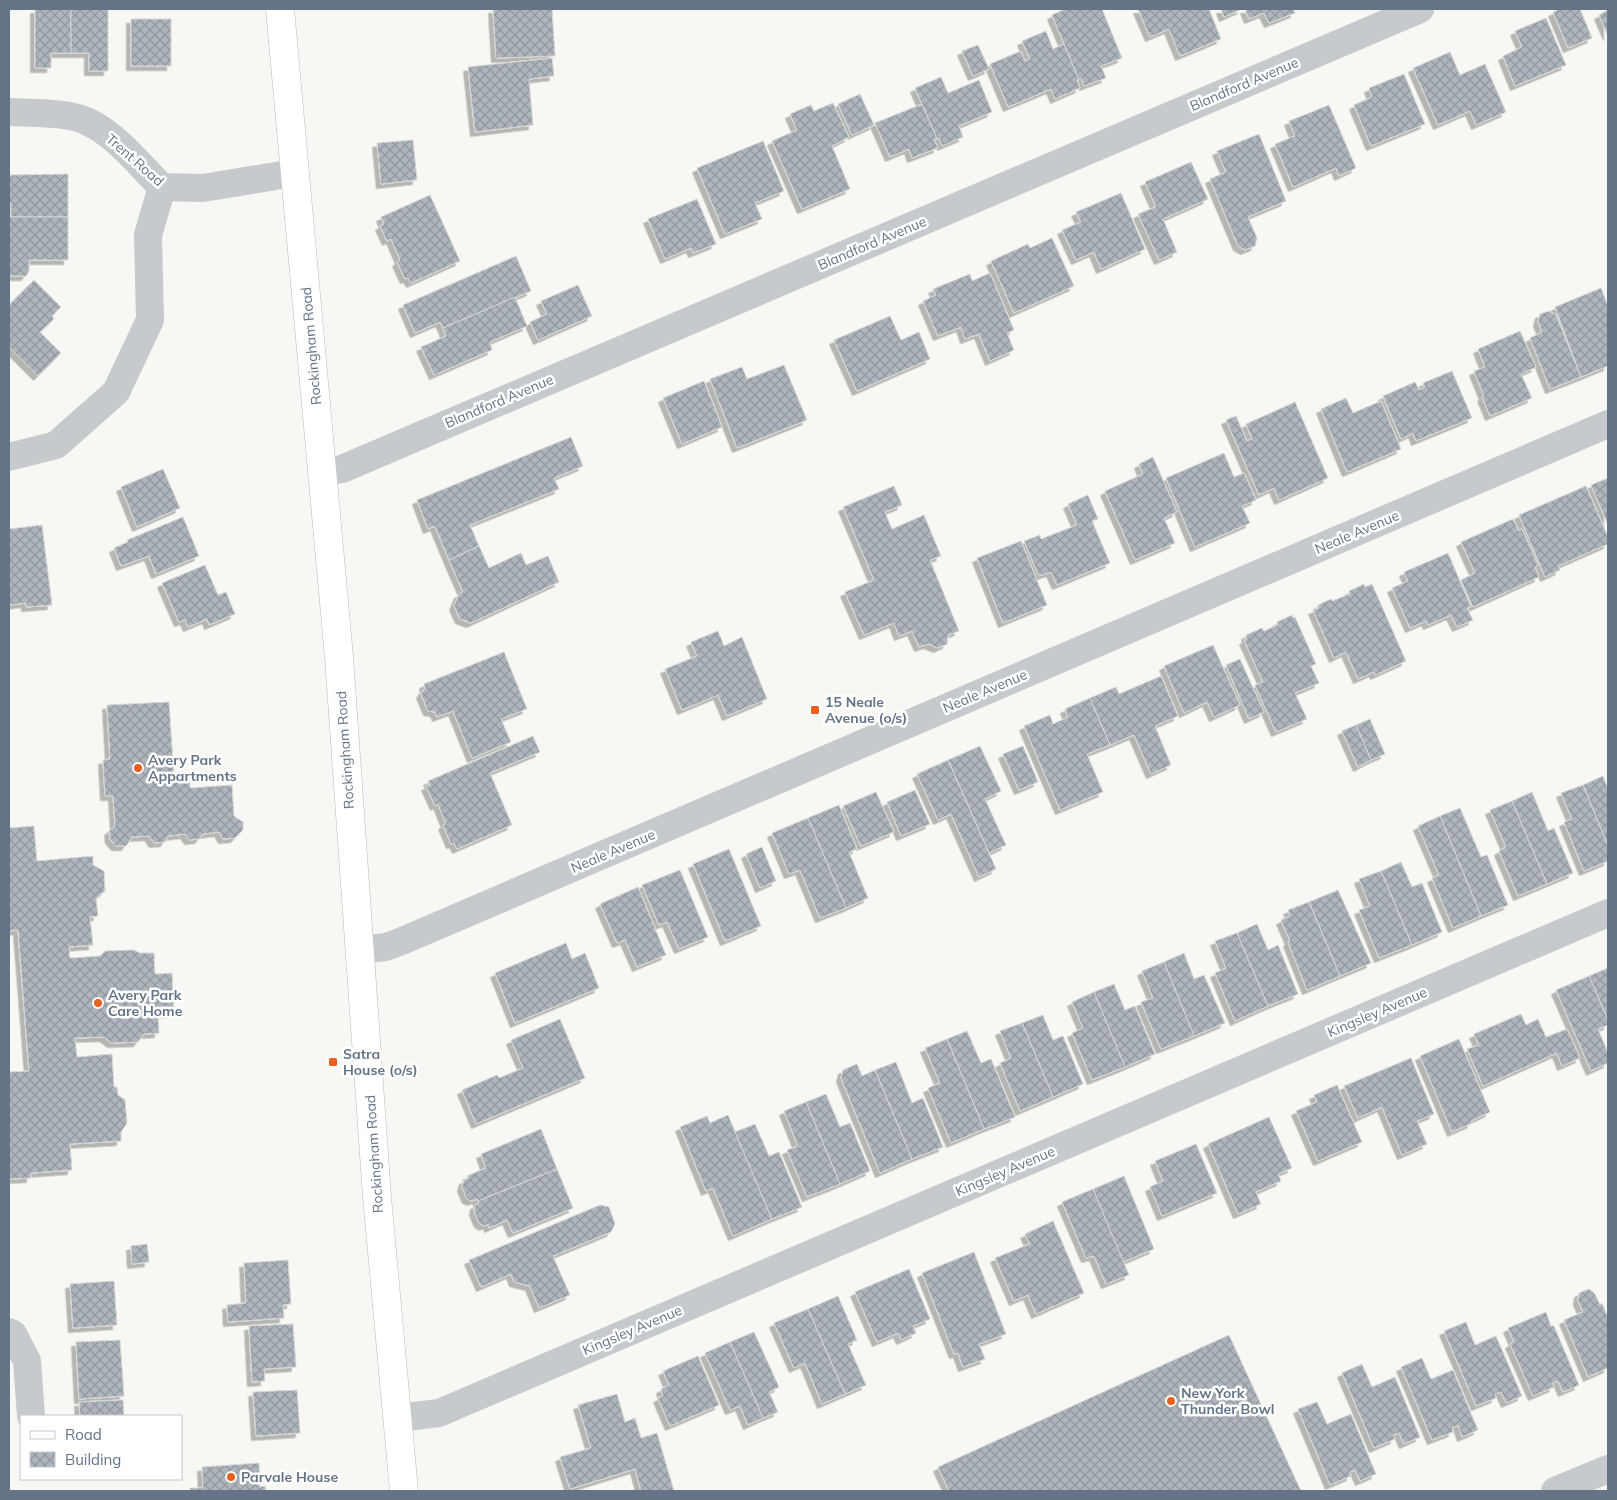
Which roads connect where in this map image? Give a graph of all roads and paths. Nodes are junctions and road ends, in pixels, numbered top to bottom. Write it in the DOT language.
graph roads {
  1 [pos="280,9"];
  2 [pos="1420,9"];
  3 [pos="9,112"];
  4 [pos="294,173"];
  5 [pos="162,187"];
  6 [pos="1608,424"];
  7 [pos="9,457"];
  8 [pos="322,472"];
  9 [pos="1608,913"];
  10 [pos="359,950"];
  11 [pos="9,1332"];
  12 [pos="31,1415"];
  13 [pos="398,1418"];
  14 [pos="1608,1469"];
  15 [pos="404,1491"];
  16 [pos="1555,1491"];
  1 -- 4 [label="main road, Rockingham Road"];
  2 -- 8 [label="street, Blandford Avenue"];
  3 -- 5 [label="street, Trent Road"];
  4 -- 5 [label="street, Trent Road"];
  4 -- 8 [label="main road, Rockingham Road"];
  5 -- 7 [label="street"];
  6 -- 10 [label="street, Neale Avenue"];
  8 -- 10 [label="main road, Rockingham Road"];
  9 -- 13 [label="street, Kingsley Avenue"];
  10 -- 13 [label="main road, Rockingham Road"];
  11 -- 12 [label="street"];
  13 -- 15 [label="main road, Rockingham Road"];
  14 -- 16 [label="street"];
}
